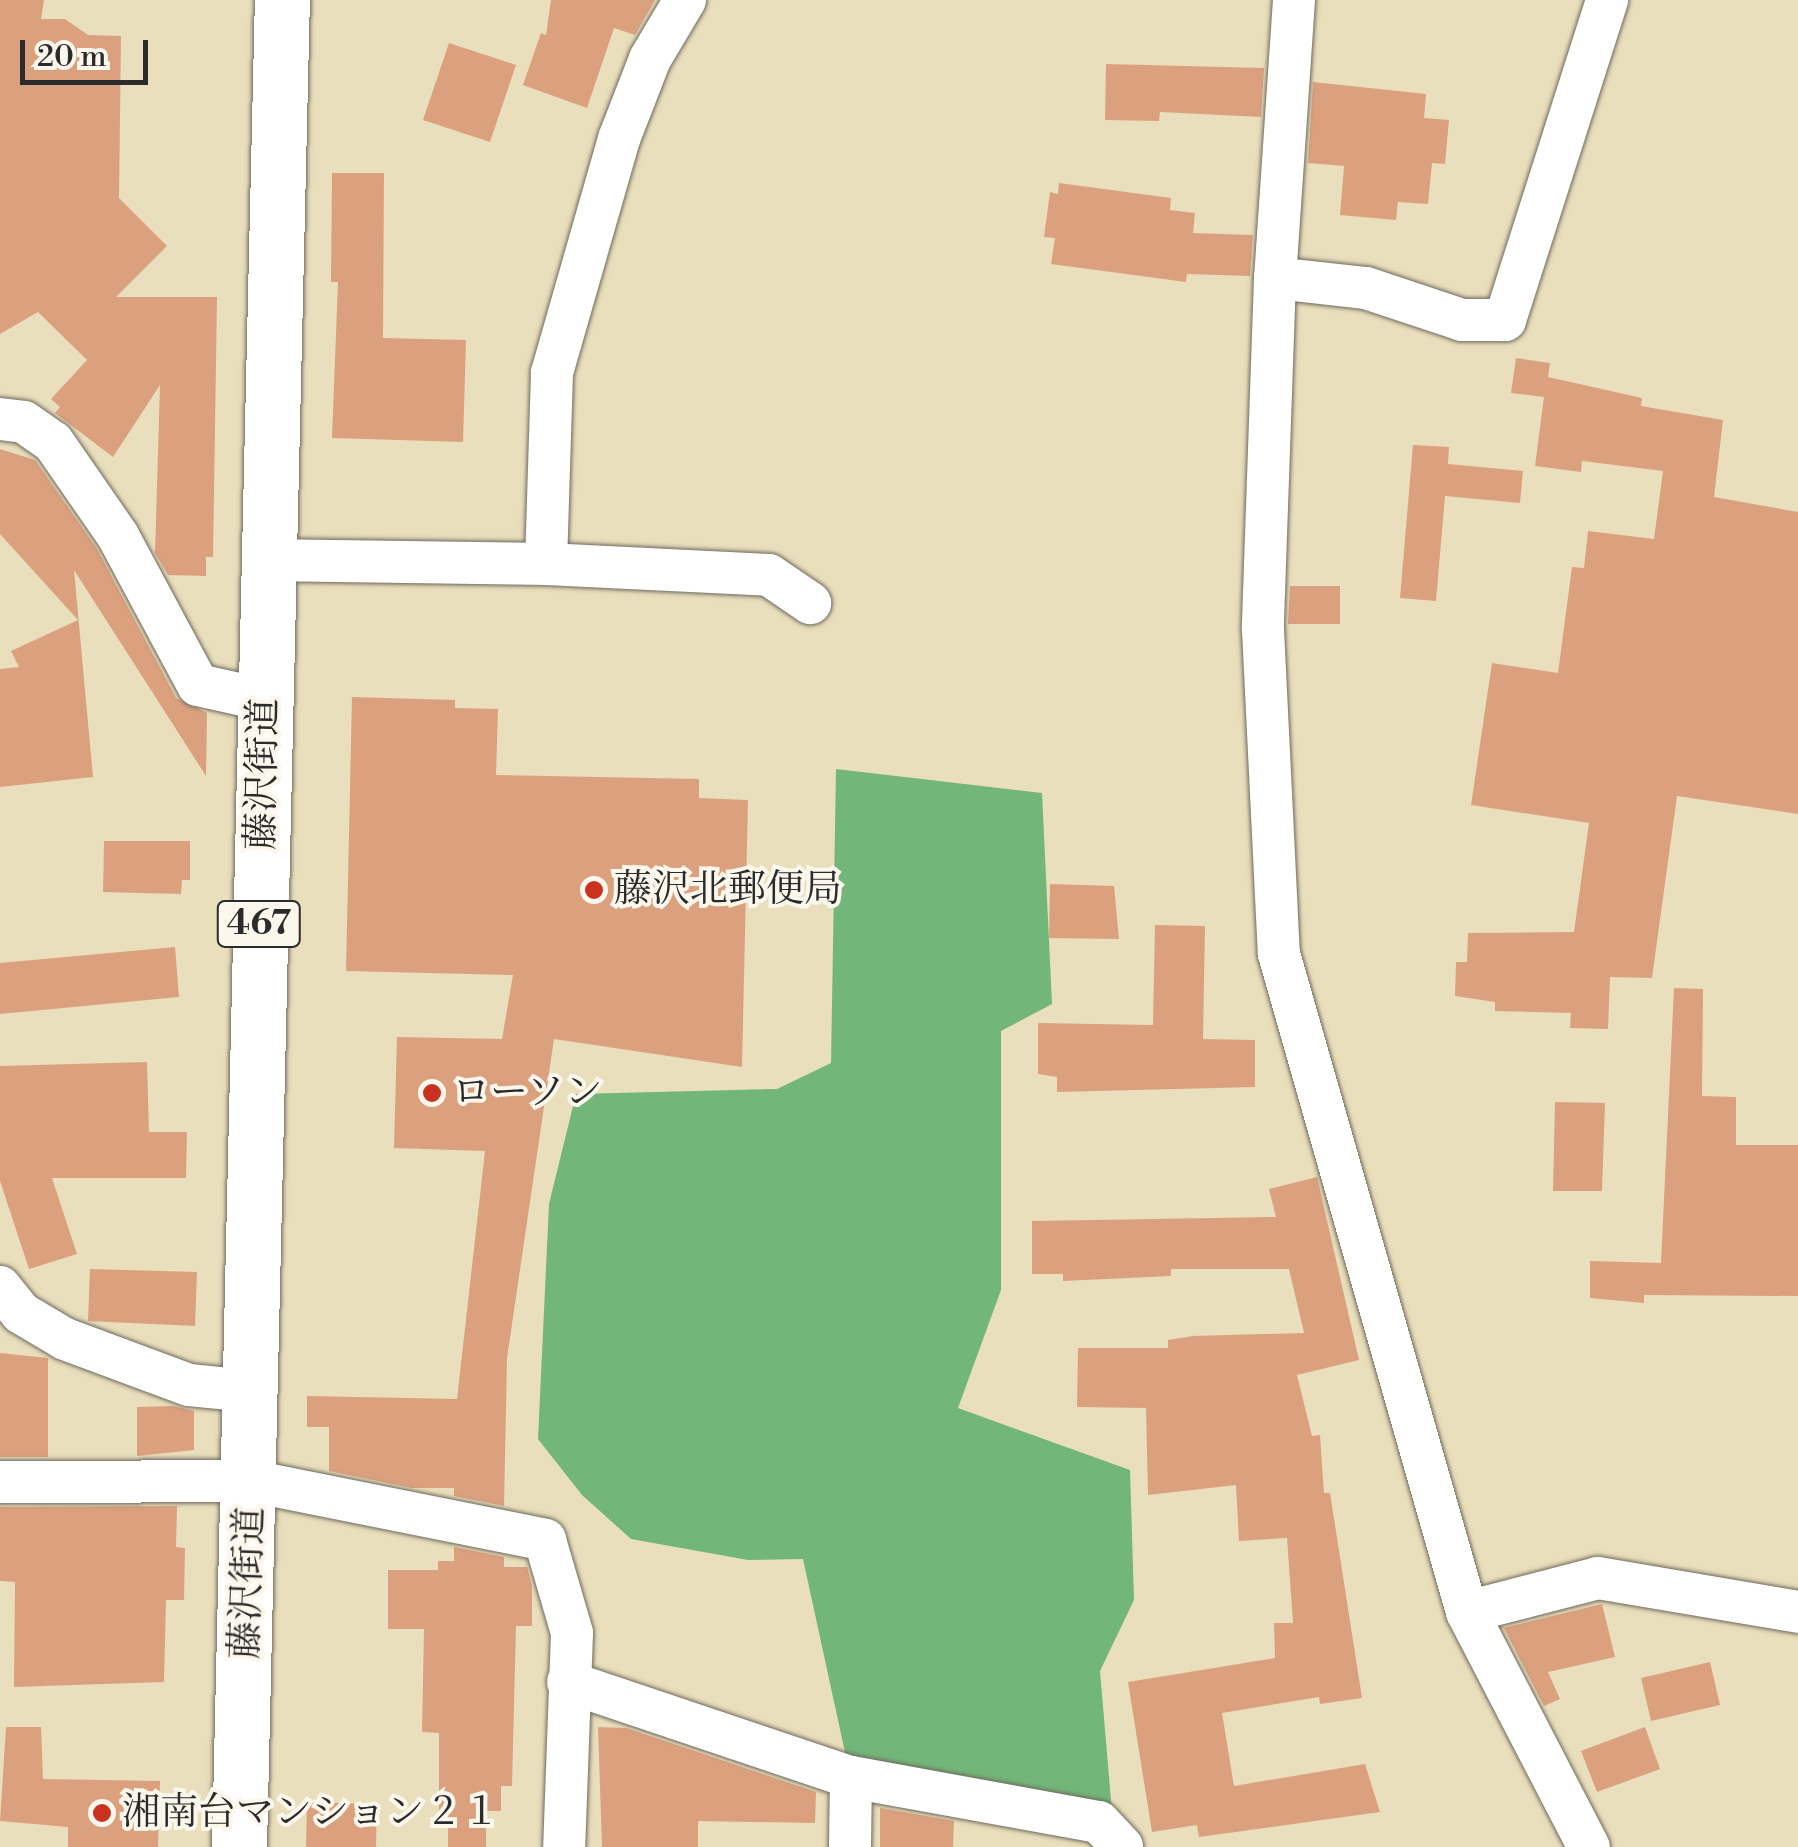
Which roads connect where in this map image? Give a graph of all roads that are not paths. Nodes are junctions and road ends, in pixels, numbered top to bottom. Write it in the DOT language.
graph roads {
  1 [pos="282,0"];
  2 [pos="684,0"];
  3 [pos="1294,0"];
  4 [pos="1607,0"];
  5 [pos="1275,278"];
  6 [pos="0,418"];
  7 [pos="267,560"];
  8 [pos="546,564"];
  9 [pos="810,602"];
  10 [pos="265,700"];
  11 [pos="0,1287"];
  12 [pos="249,1390"];
  13 [pos="0,1482"];
  14 [pos="252,1482"];
  15 [pos="1467,1612"];
  16 [pos="1798,1612"];
  17 [pos="568,1682"];
  18 [pos="851,1777"];
  19 [pos="239,1847"];
  20 [pos="564,1847"];
  21 [pos="850,1847"];
  22 [pos="1122,1847"];
  23 [pos="1589,1847"];
  1 -- 7 [label="highway, 藤沢街道 / 467"];
  2 -- 8 [label="street"];
  3 -- 5 [label="street"];
  4 -- 5 [label="street"];
  5 -- 15 [label="street"];
  6 -- 10 [label="street"];
  7 -- 8 [label="street"];
  7 -- 10 [label="highway, 藤沢街道 / 467"];
  8 -- 9 [label="street"];
  10 -- 12 [label="highway, 藤沢街道 / 467"];
  11 -- 12 [label="street"];
  12 -- 14 [label="highway, 藤沢街道 / 467"];
  13 -- 14 [label="street"];
  14 -- 17 [label="street"];
  14 -- 19 [label="highway, 藤沢街道 / 467"];
  15 -- 16 [label="street"];
  15 -- 23 [label="street"];
  17 -- 18 [label="street"];
  17 -- 20 [label="street"];
  18 -- 21 [label="street"];
  18 -- 22 [label="street"];
}
